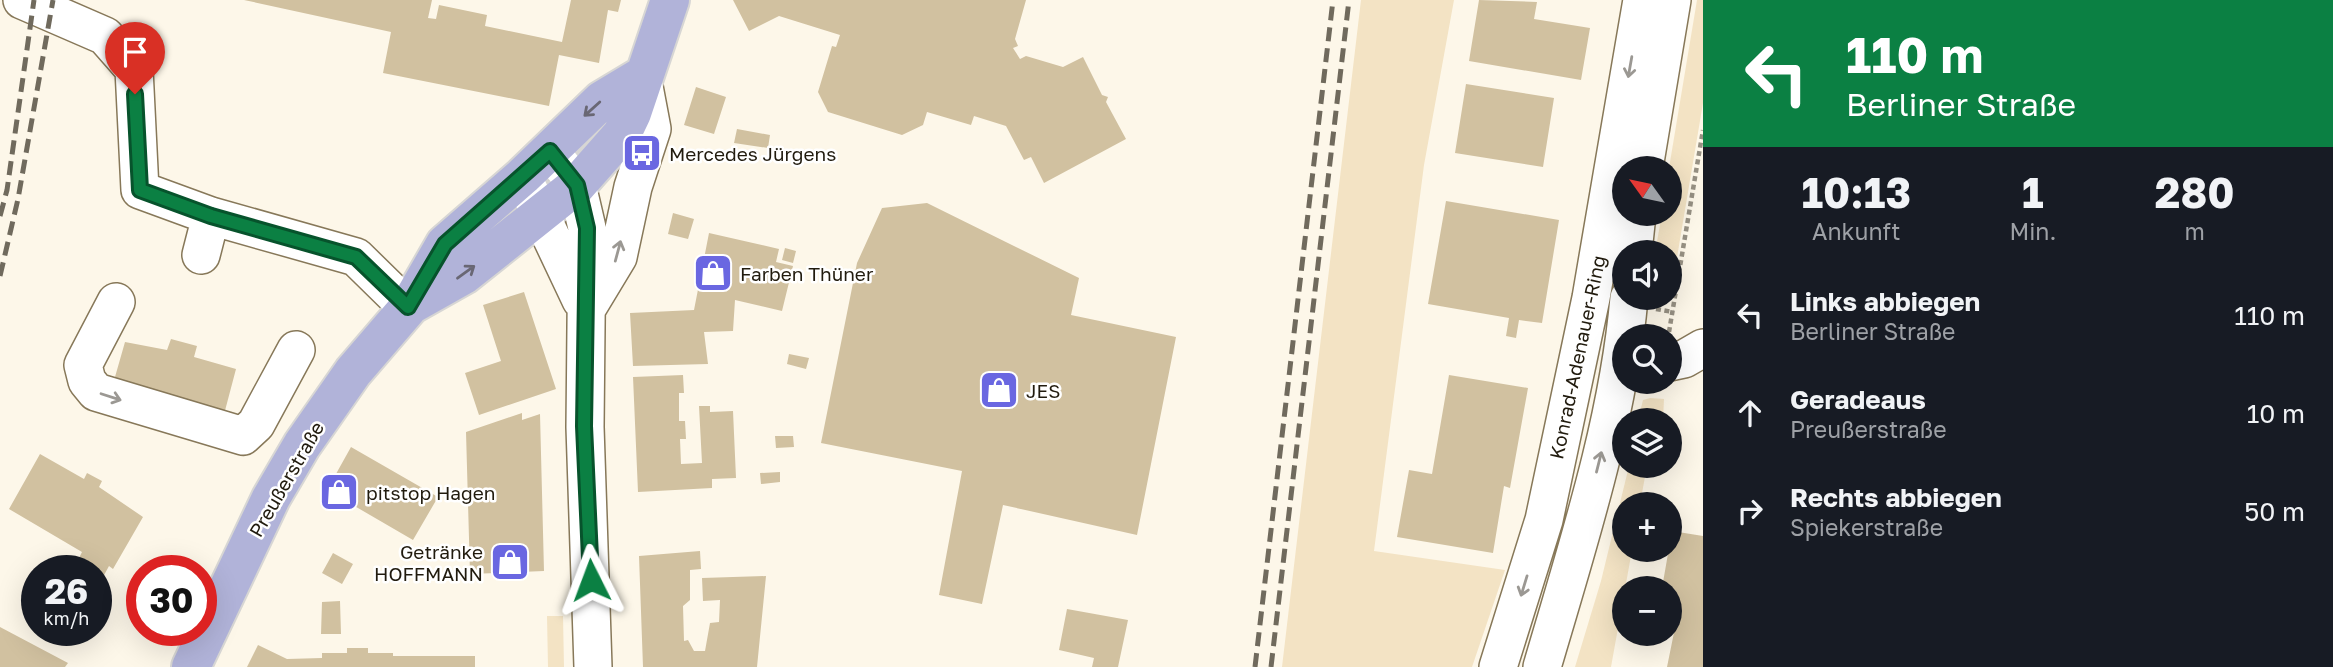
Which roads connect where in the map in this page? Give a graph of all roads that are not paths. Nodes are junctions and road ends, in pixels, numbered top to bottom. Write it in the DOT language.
graph roads {
  1 [pos="22,0"];
  2 [pos="670,0"];
  3 [pos="1642,0"];
  4 [pos="1672,0"];
  5 [pos="642,76"];
  6 [pos="1646,156"];
  7 [pos="537,164"];
  8 [pos="577,185"];
  9 [pos="539,215"];
  10 [pos="211,216"];
  11 [pos="201,255"];
  12 [pos="116,302"];
  13 [pos="408,307"];
  14 [pos="585,310"];
  15 [pos="1703,348"];
  16 [pos="296,350"];
  17 [pos="1682,360"];
  18 [pos="1574,364"];
  19 [pos="1612,364"];
  20 [pos="1614,394"];
  21 [pos="191,667"];
  22 [pos="593,667"];
  23 [pos="1498,667"];
  24 [pos="1542,667"];
  1 -- 10 [label="street"];
  2 -- 5 [label="main road, Preußerstraße"];
  3 -- 18 [label="street, Konrad-Adenauer-Ring, one-way"];
  4 -- 6 [label="street"];
  5 -- 7 [label="main road, Preußerstraße, one-way"];
  5 -- 8 [label="main road, Preußerstraße"];
  14 -- 5 [label="street, one-way"];
  7 -- 8 [label="street"];
  7 -- 9 [label="street"];
  7 -- 13 [label="main road, Preußerstraße"];
  8 -- 9 [label="main road, Preußerstraße"];
  8 -- 14 [label="street"];
  13 -- 9 [label="main road, Preußerstraße, one-way"];
  9 -- 14 [label="street"];
  10 -- 11 [label="street"];
  10 -- 13 [label="street"];
  12 -- 16 [label="street, one-way"];
  13 -- 21 [label="main road, Preußerstraße"];
  14 -- 22 [label="street"];
  15 -- 17 [label="street"];
  18 -- 19 [label="street"];
  18 -- 23 [label="street, Konrad-Adenauer-Ring, one-way"];
  24 -- 20 [label="street, Konrad-Adenauer-Ring, one-way"];
}
